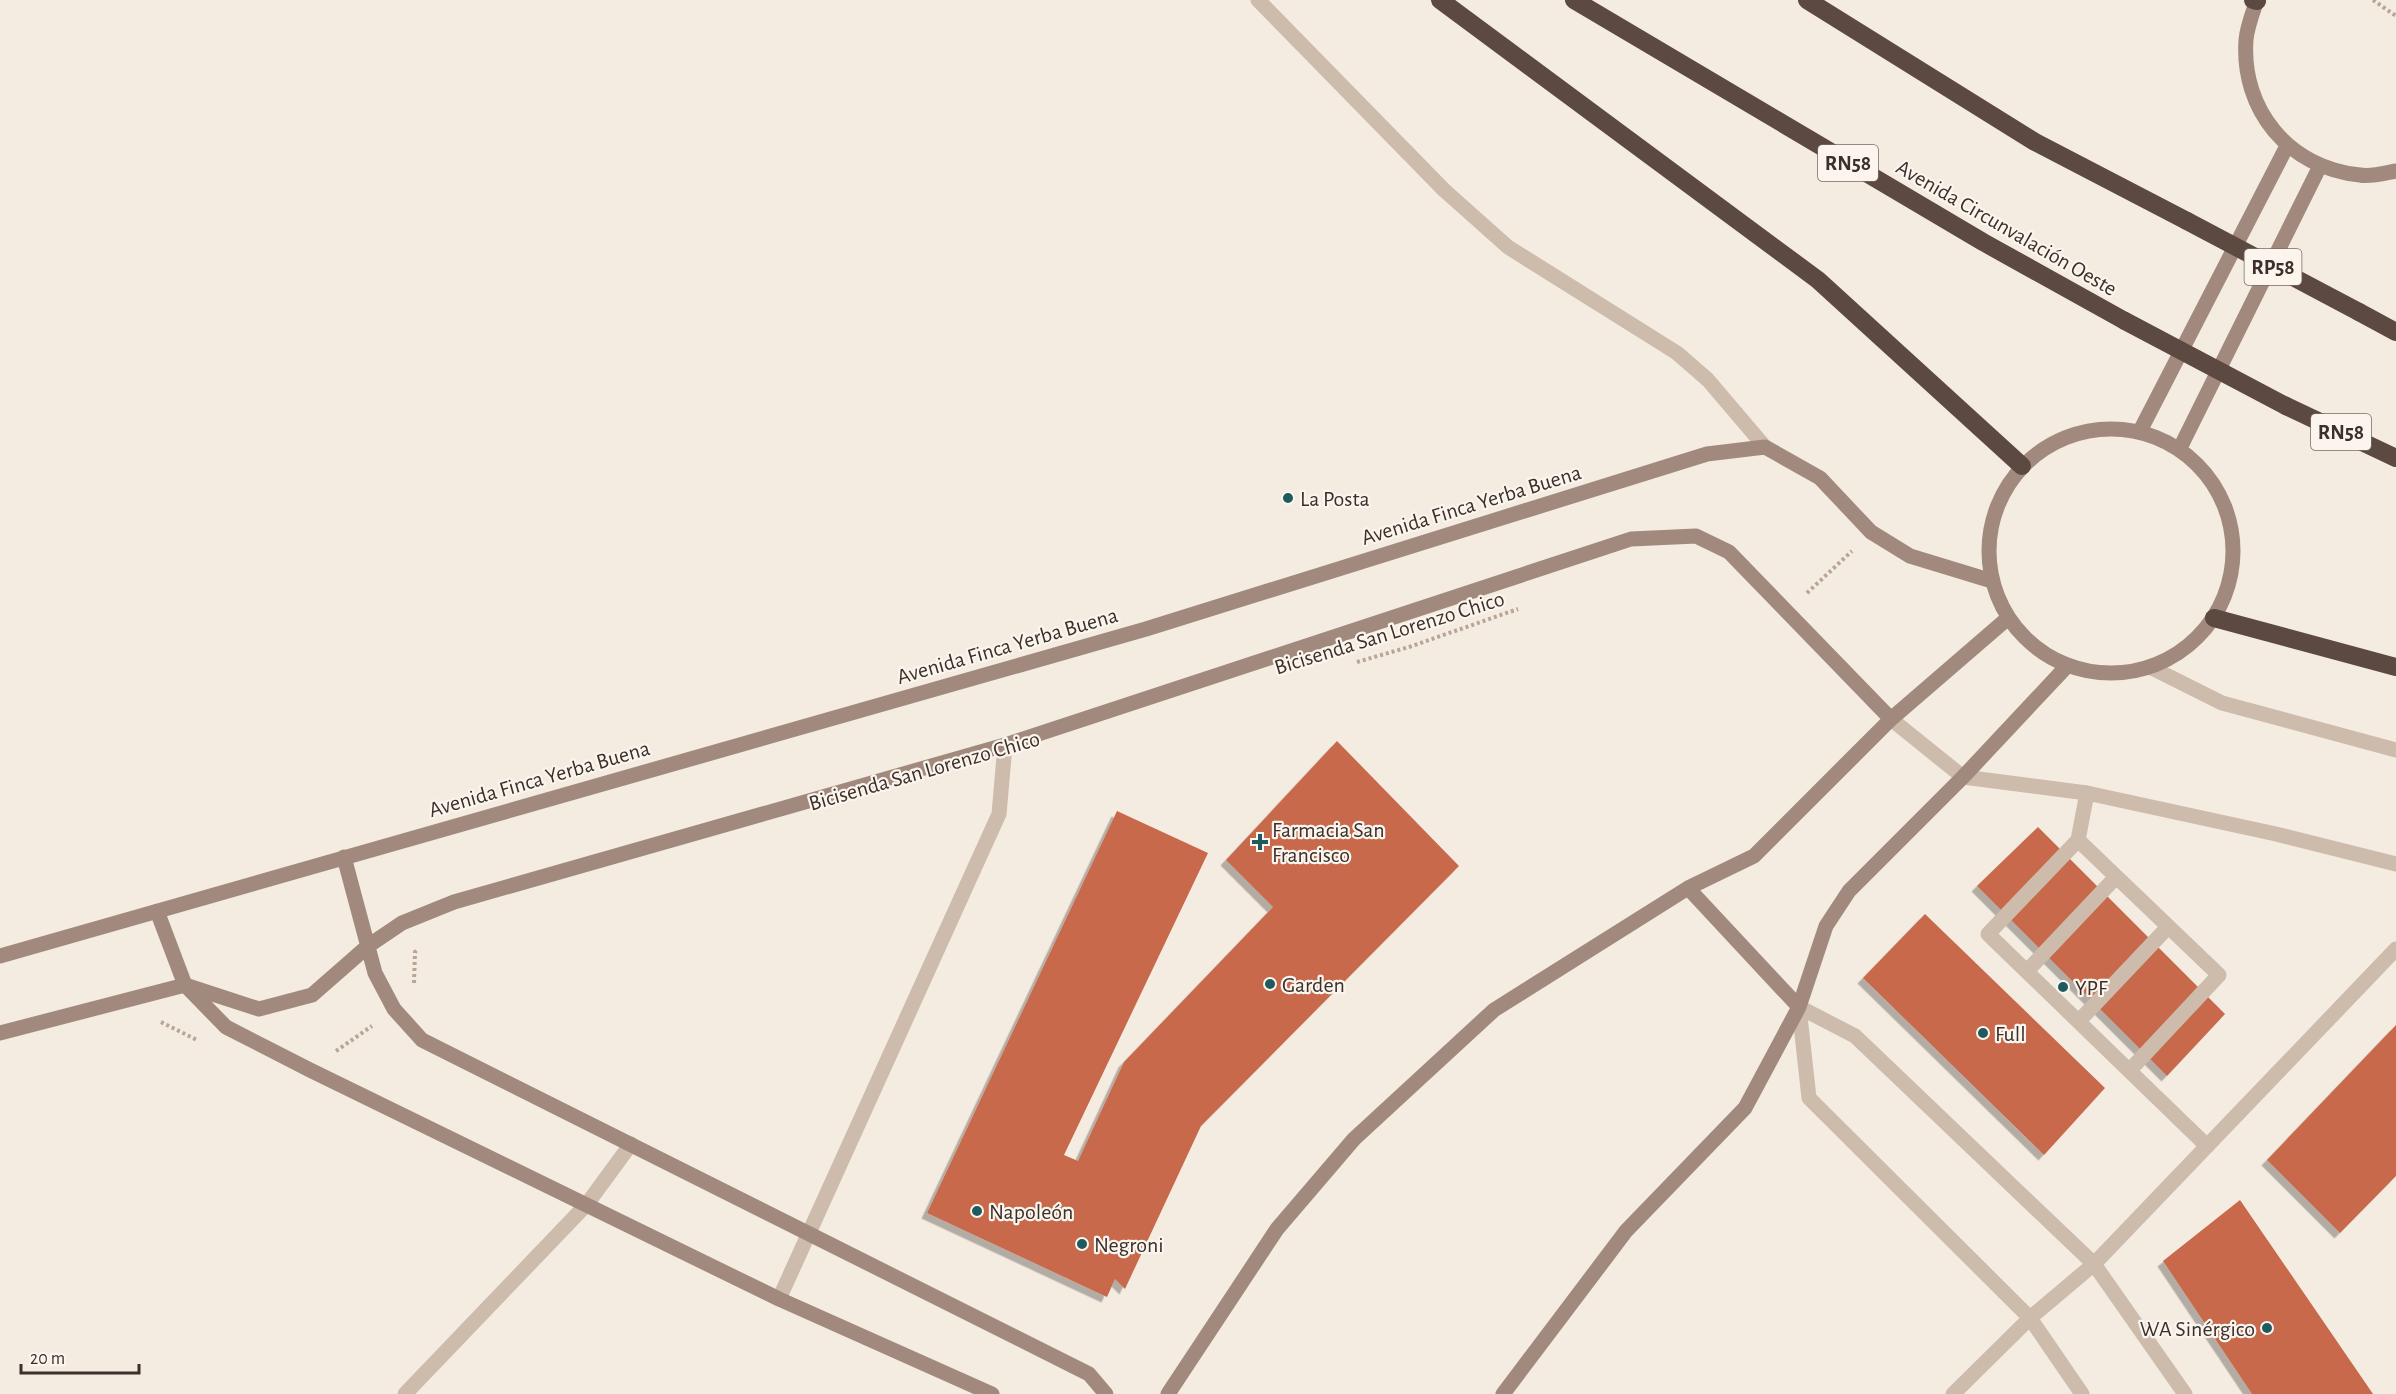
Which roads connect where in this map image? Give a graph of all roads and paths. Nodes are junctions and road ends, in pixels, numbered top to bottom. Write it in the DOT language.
graph roads {
  1 [pos="1258,0"];
  2 [pos="1440,0"];
  3 [pos="1574,0"];
  4 [pos="1807,0"];
  5 [pos="2256,0"];
  6 [pos="2373,0"];
  7 [pos="2396,15"];
  8 [pos="2287,146"];
  9 [pos="2320,166"];
  10 [pos="2396,171"];
  11 [pos="2396,332"];
  12 [pos="2140,431"];
  13 [pos="1765,447"];
  14 [pos="2180,448"];
  15 [pos="2396,458"];
  16 [pos="2022,466"];
  17 [pos="1871,532"];
  18 [pos="1992,581"];
  19 [pos="1528,605"];
  20 [pos="1788,613"];
  21 [pos="2008,618"];
  22 [pos="2214,618"];
  23 [pos="1353,663"];
  24 [pos="2068,665"];
  25 [pos="2150,667"];
  26 [pos="2396,667"];
  27 [pos="1891,719"];
  28 [pos="1005,745"];
  29 [pos="2396,750"];
  30 [pos="1963,777"];
  31 [pos="2087,794"];
  32 [pos="2078,840"];
  33 [pos="344,857"];
  34 [pos="2396,864"];
  35 [pos="2116,877"];
  36 [pos="1688,888"];
  37 [pos="157,911"];
  38 [pos="2168,927"];
  39 [pos="368,946"];
  40 [pos="422,946"];
  41 [pos="2396,949"];
  42 [pos="0,956"];
  43 [pos="2027,971"];
  44 [pos="184,986"];
  45 [pos="1799,1007"];
  46 [pos="394,1009"];
  47 [pos="151,1020"];
  48 [pos="2079,1021"];
  49 [pos="0,1033"];
  50 [pos="204,1043"];
  51 [pos="309,1070"];
  52 [pos="2130,1070"];
  53 [pos="631,1144"];
  54 [pos="2207,1146"];
  55 [pos="587,1204"];
  56 [pos="808,1232"];
  57 [pos="2094,1264"];
  58 [pos="779,1299"];
  59 [pos="2030,1318"];
  60 [pos="405,1394"];
  61 [pos="992,1394"];
  62 [pos="1106,1394"];
  63 [pos="1168,1394"];
  64 [pos="1503,1394"];
  65 [pos="1953,1394"];
  66 [pos="2082,1394"];
  67 [pos="2185,1394"];
  1 -- 13 [label="street"];
  2 -- 16 [label="highway"];
  3 -- 15 [label="highway, Avenida Circunvalación Oeste / RN58, bridge"];
  4 -- 11 [label="highway, RP58, bridge"];
  5 -- 8 [label="main road"];
  6 -- 7 [label="path"];
  8 -- 9 [label="main road"];
  8 -- 12 [label="main road"];
  9 -- 10 [label="main road"];
  9 -- 14 [label="main road"];
  12 -- 14 [label="main road"];
  12 -- 16 [label="main road"];
  13 -- 17 [label="main road"];
  13 -- 33 [label="main road, Avenida Finca Yerba Buena"];
  14 -- 22 [label="main road"];
  16 -- 18 [label="main road"];
  17 -- 18 [label="main road"];
  17 -- 20 [label="path"];
  18 -- 21 [label="main road"];
  19 -- 23 [label="path, Bicisenda San Lorenzo Chico"];
  20 -- 27 [label="main road"];
  20 -- 28 [label="main road"];
  21 -- 24 [label="main road"];
  21 -- 27 [label="main road"];
  22 -- 25 [label="main road"];
  22 -- 26 [label="highway"];
  24 -- 25 [label="main road"];
  24 -- 30 [label="main road"];
  25 -- 29 [label="street"];
  27 -- 30 [label="street"];
  27 -- 36 [label="main road"];
  28 -- 39 [label="main road"];
  28 -- 56 [label="street"];
  30 -- 31 [label="street"];
  30 -- 45 [label="main road"];
  31 -- 32 [label="street"];
  31 -- 34 [label="street"];
  32 -- 35 [label="street"];
  32 -- 43 [label="street"];
  33 -- 37 [label="main road, Avenida Finca Yerba Buena"];
  33 -- 39 [label="main road"];
  35 -- 38 [label="street"];
  35 -- 43 [label="street"];
  36 -- 45 [label="main road"];
  36 -- 63 [label="main road"];
  37 -- 42 [label="main road, Avenida Finca Yerba Buena"];
  37 -- 44 [label="main road"];
  38 -- 48 [label="street"];
  38 -- 52 [label="street"];
  39 -- 44 [label="main road"];
  39 -- 46 [label="main road"];
  40 -- 46 [label="path"];
  41 -- 54 [label="street"];
  43 -- 48 [label="street"];
  44 -- 49 [label="main road"];
  44 -- 51 [label="main road"];
  45 -- 57 [label="street"];
  45 -- 59 [label="street"];
  45 -- 64 [label="main road"];
  46 -- 51 [label="path"];
  46 -- 53 [label="main road"];
  47 -- 50 [label="path"];
  48 -- 52 [label="street"];
  51 -- 55 [label="main road"];
  52 -- 54 [label="street"];
  53 -- 55 [label="street"];
  53 -- 56 [label="main road"];
  54 -- 57 [label="street"];
  55 -- 58 [label="main road"];
  55 -- 60 [label="street"];
  56 -- 58 [label="street"];
  56 -- 62 [label="main road"];
  57 -- 59 [label="street"];
  57 -- 67 [label="street"];
  58 -- 61 [label="main road"];
  59 -- 65 [label="street"];
  59 -- 66 [label="street"];
}
